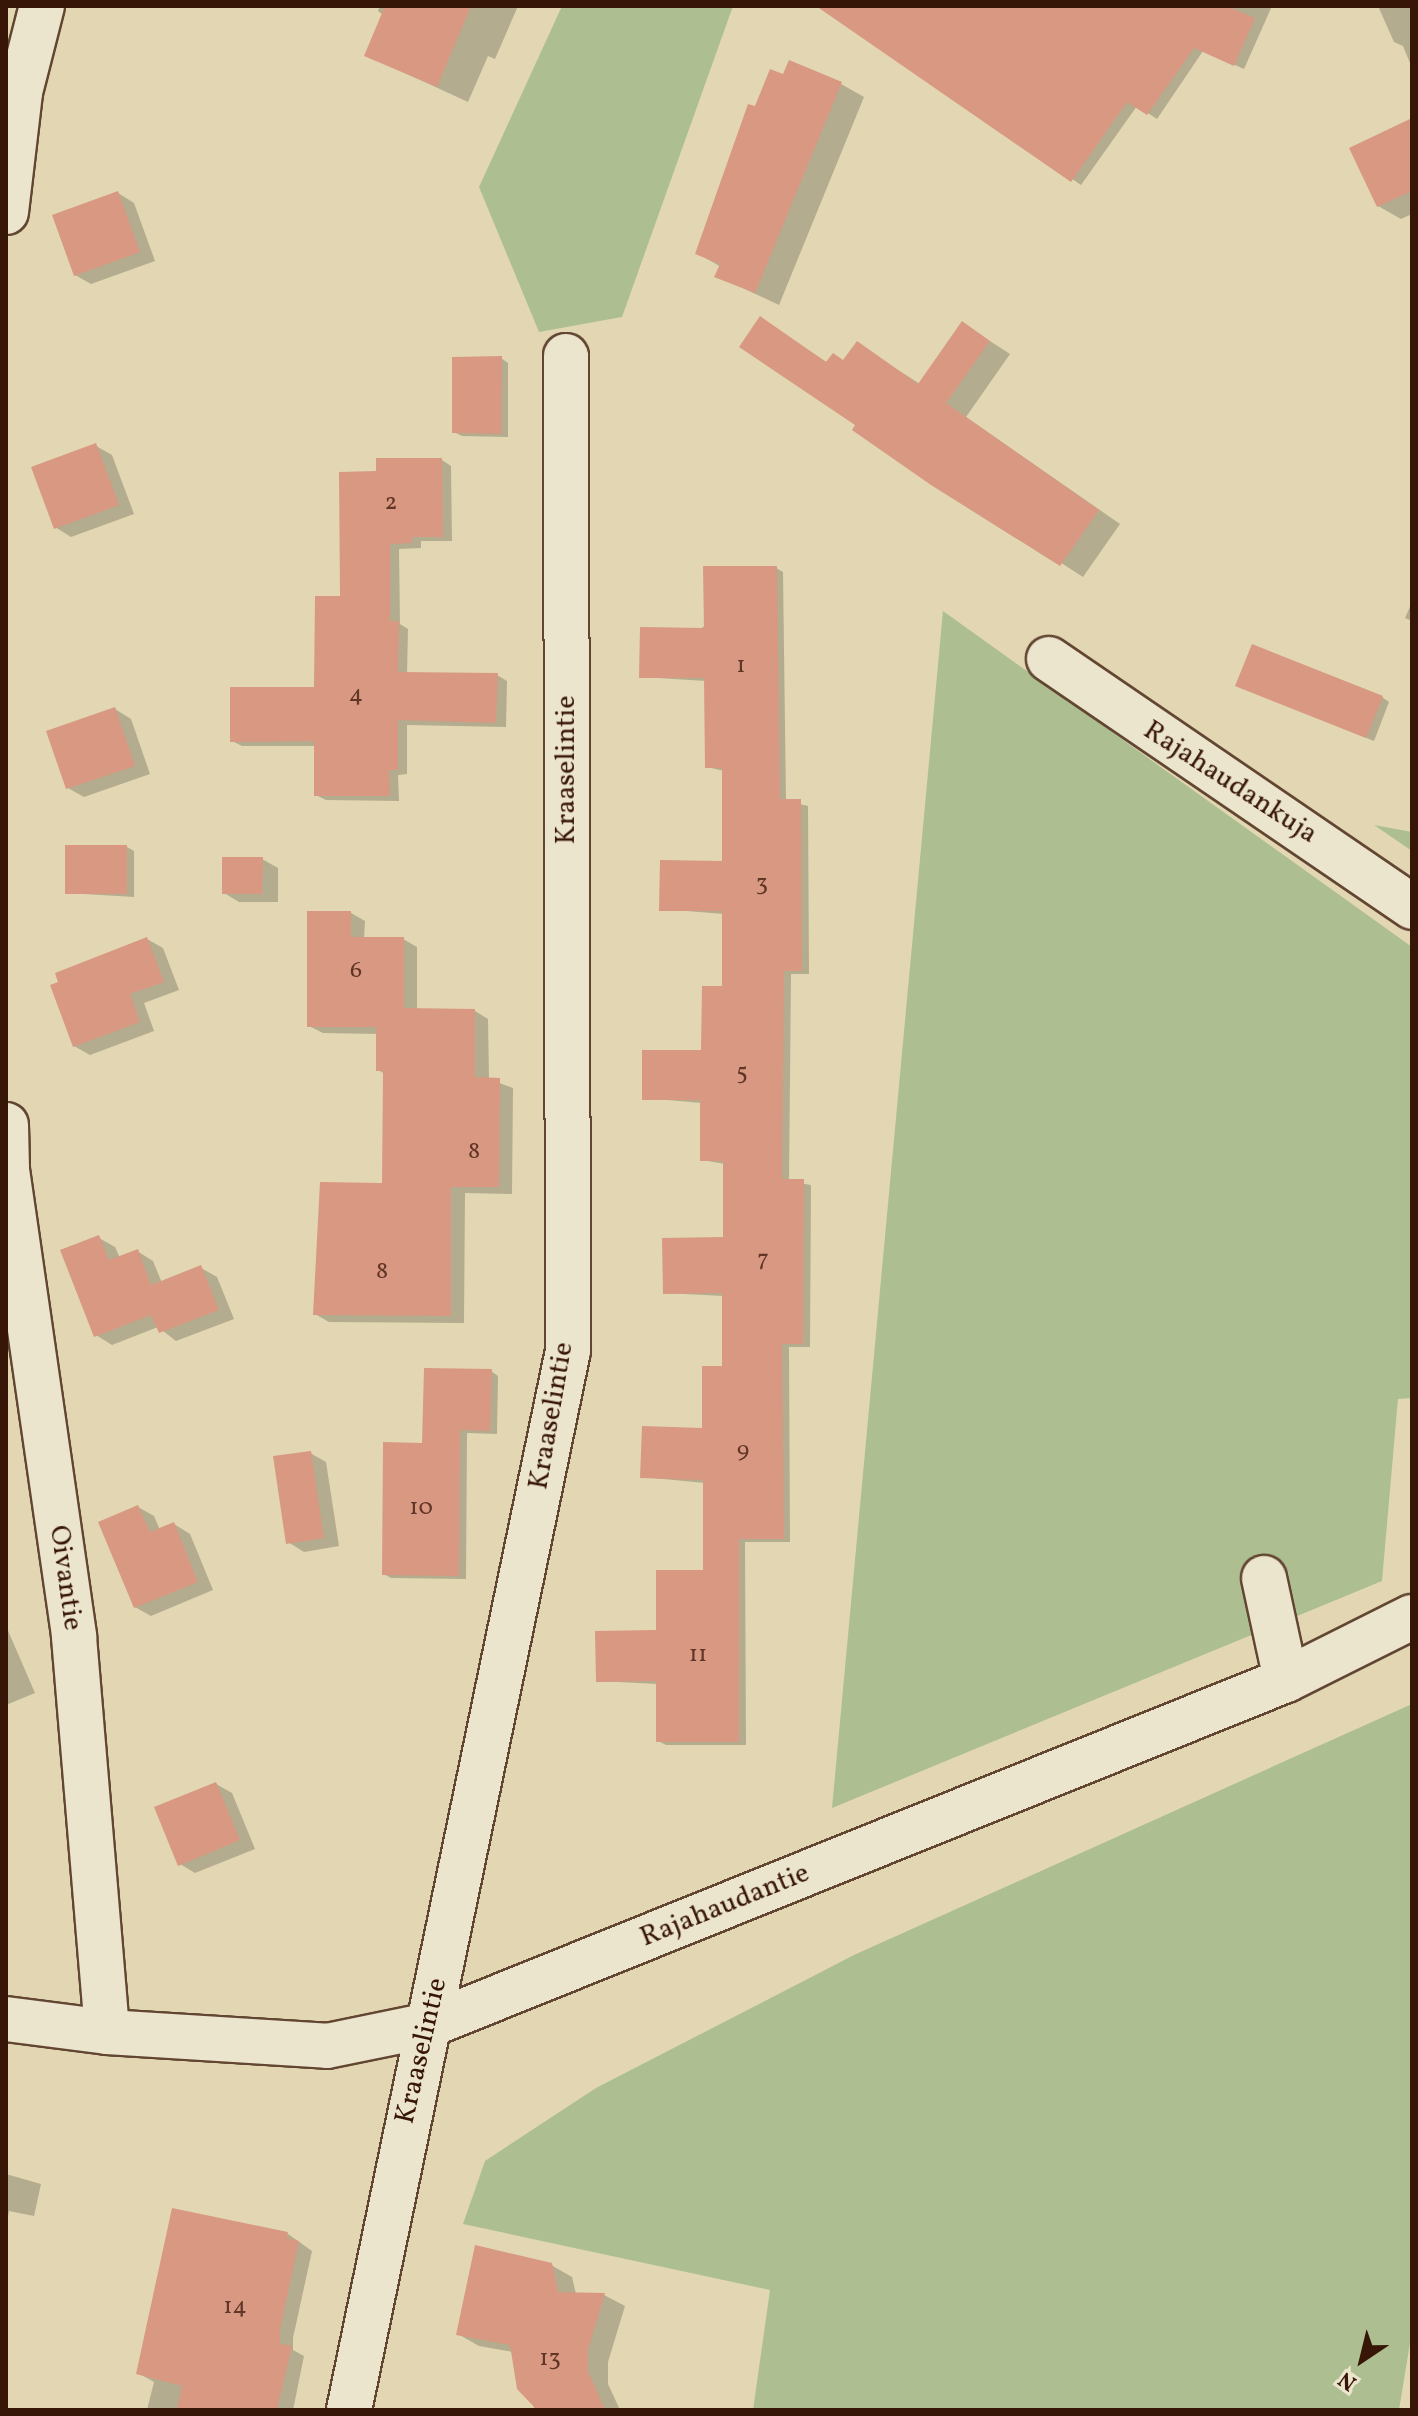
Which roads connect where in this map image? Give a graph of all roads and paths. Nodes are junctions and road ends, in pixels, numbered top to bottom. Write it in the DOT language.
graph roads {
  1 [pos="42,6"];
  2 [pos="6,212"];
  3 [pos="566,356"];
  4 [pos="1049,659"];
  5 [pos="1412,907"];
  6 [pos="6,1125"];
  7 [pos="6,1170"];
  8 [pos="1264,1578"];
  9 [pos="1412,1617"];
  10 [pos="1286,1680"];
  11 [pos="6,2019"];
  12 [pos="429,2025"];
  13 [pos="107,2032"];
  14 [pos="349,2410"];
  1 -- 2 [label="street"];
  3 -- 12 [label="street, Kraaselintie"];
  4 -- 5 [label="street, Rajahaudankuja"];
  6 -- 7 [label="street, Oivantie"];
  7 -- 13 [label="street, Oivantie"];
  8 -- 10 [label="street"];
  9 -- 10 [label="street, Rajahaudantie"];
  10 -- 12 [label="street, Rajahaudantie"];
  11 -- 13 [label="street, Rajahaudantie"];
  12 -- 13 [label="street, Rajahaudantie"];
  12 -- 14 [label="street, Kraaselintie"];
}
